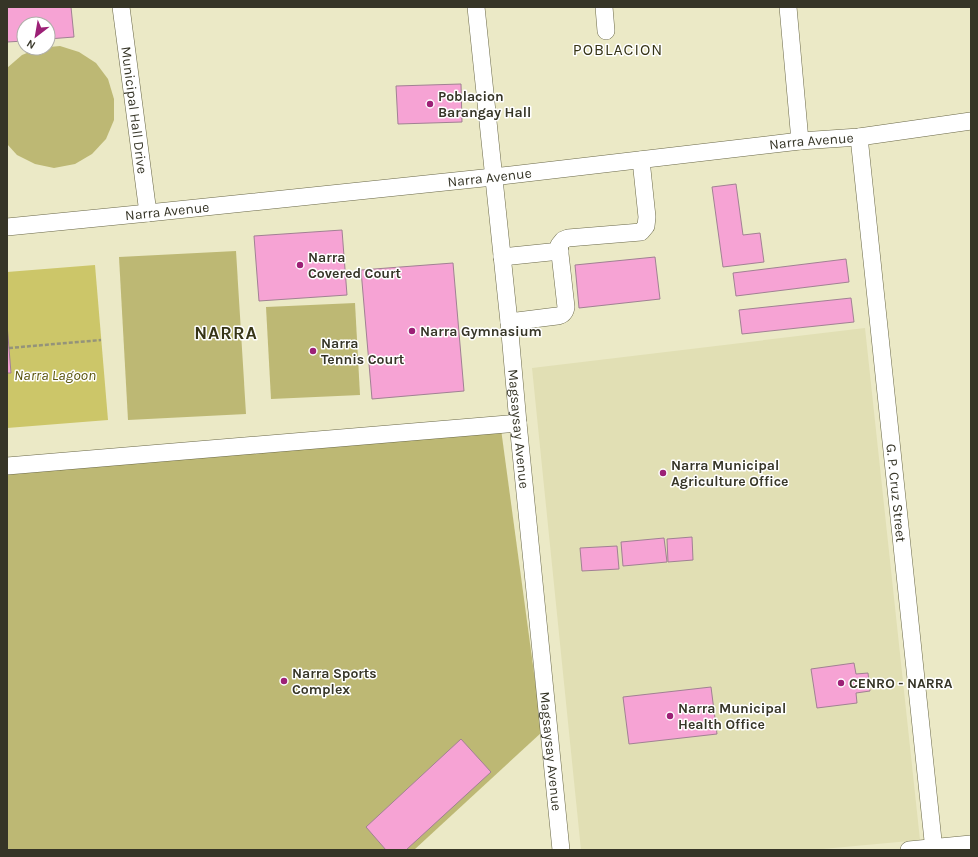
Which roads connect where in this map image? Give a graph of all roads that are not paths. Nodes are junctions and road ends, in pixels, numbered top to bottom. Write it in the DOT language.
graph roads {
  1 [pos="121,7"];
  2 [pos="476,7"];
  3 [pos="604,7"];
  4 [pos="788,7"];
  5 [pos="606,31"];
  6 [pos="971,122"];
  7 [pos="859,137"];
  8 [pos="800,141"];
  9 [pos="641,160"];
  10 [pos="493,177"];
  11 [pos="148,213"];
  12 [pos="7,227"];
  13 [pos="560,251"];
  14 [pos="502,257"];
  15 [pos="509,322"];
  16 [pos="518,423"];
  17 [pos="7,466"];
  18 [pos="971,844"];
  19 [pos="934,849"];
  20 [pos="561,850"];
  21 [pos="909,850"];
  1 -- 11 [label="street, Municipal Hall Drive"];
  2 -- 10 [label="street, Magsaysay Avenue"];
  3 -- 5 [label="street"];
  4 -- 8 [label="street"];
  6 -- 7 [label="street, Narra Avenue"];
  7 -- 8 [label="street, Narra Avenue"];
  7 -- 19 [label="street, G. P. Cruz Street"];
  8 -- 9 [label="street, Narra Avenue"];
  9 -- 10 [label="street, Narra Avenue"];
  9 -- 13 [label="street"];
  10 -- 11 [label="street, Narra Avenue"];
  10 -- 14 [label="street, Magsaysay Avenue"];
  11 -- 12 [label="street, Narra Avenue"];
  13 -- 14 [label="street"];
  13 -- 15 [label="street"];
  14 -- 15 [label="street, Magsaysay Avenue"];
  15 -- 16 [label="street, Magsaysay Avenue"];
  16 -- 17 [label="street"];
  16 -- 20 [label="street, Magsaysay Avenue"];
  18 -- 19 [label="street"];
  19 -- 21 [label="street"];
}
